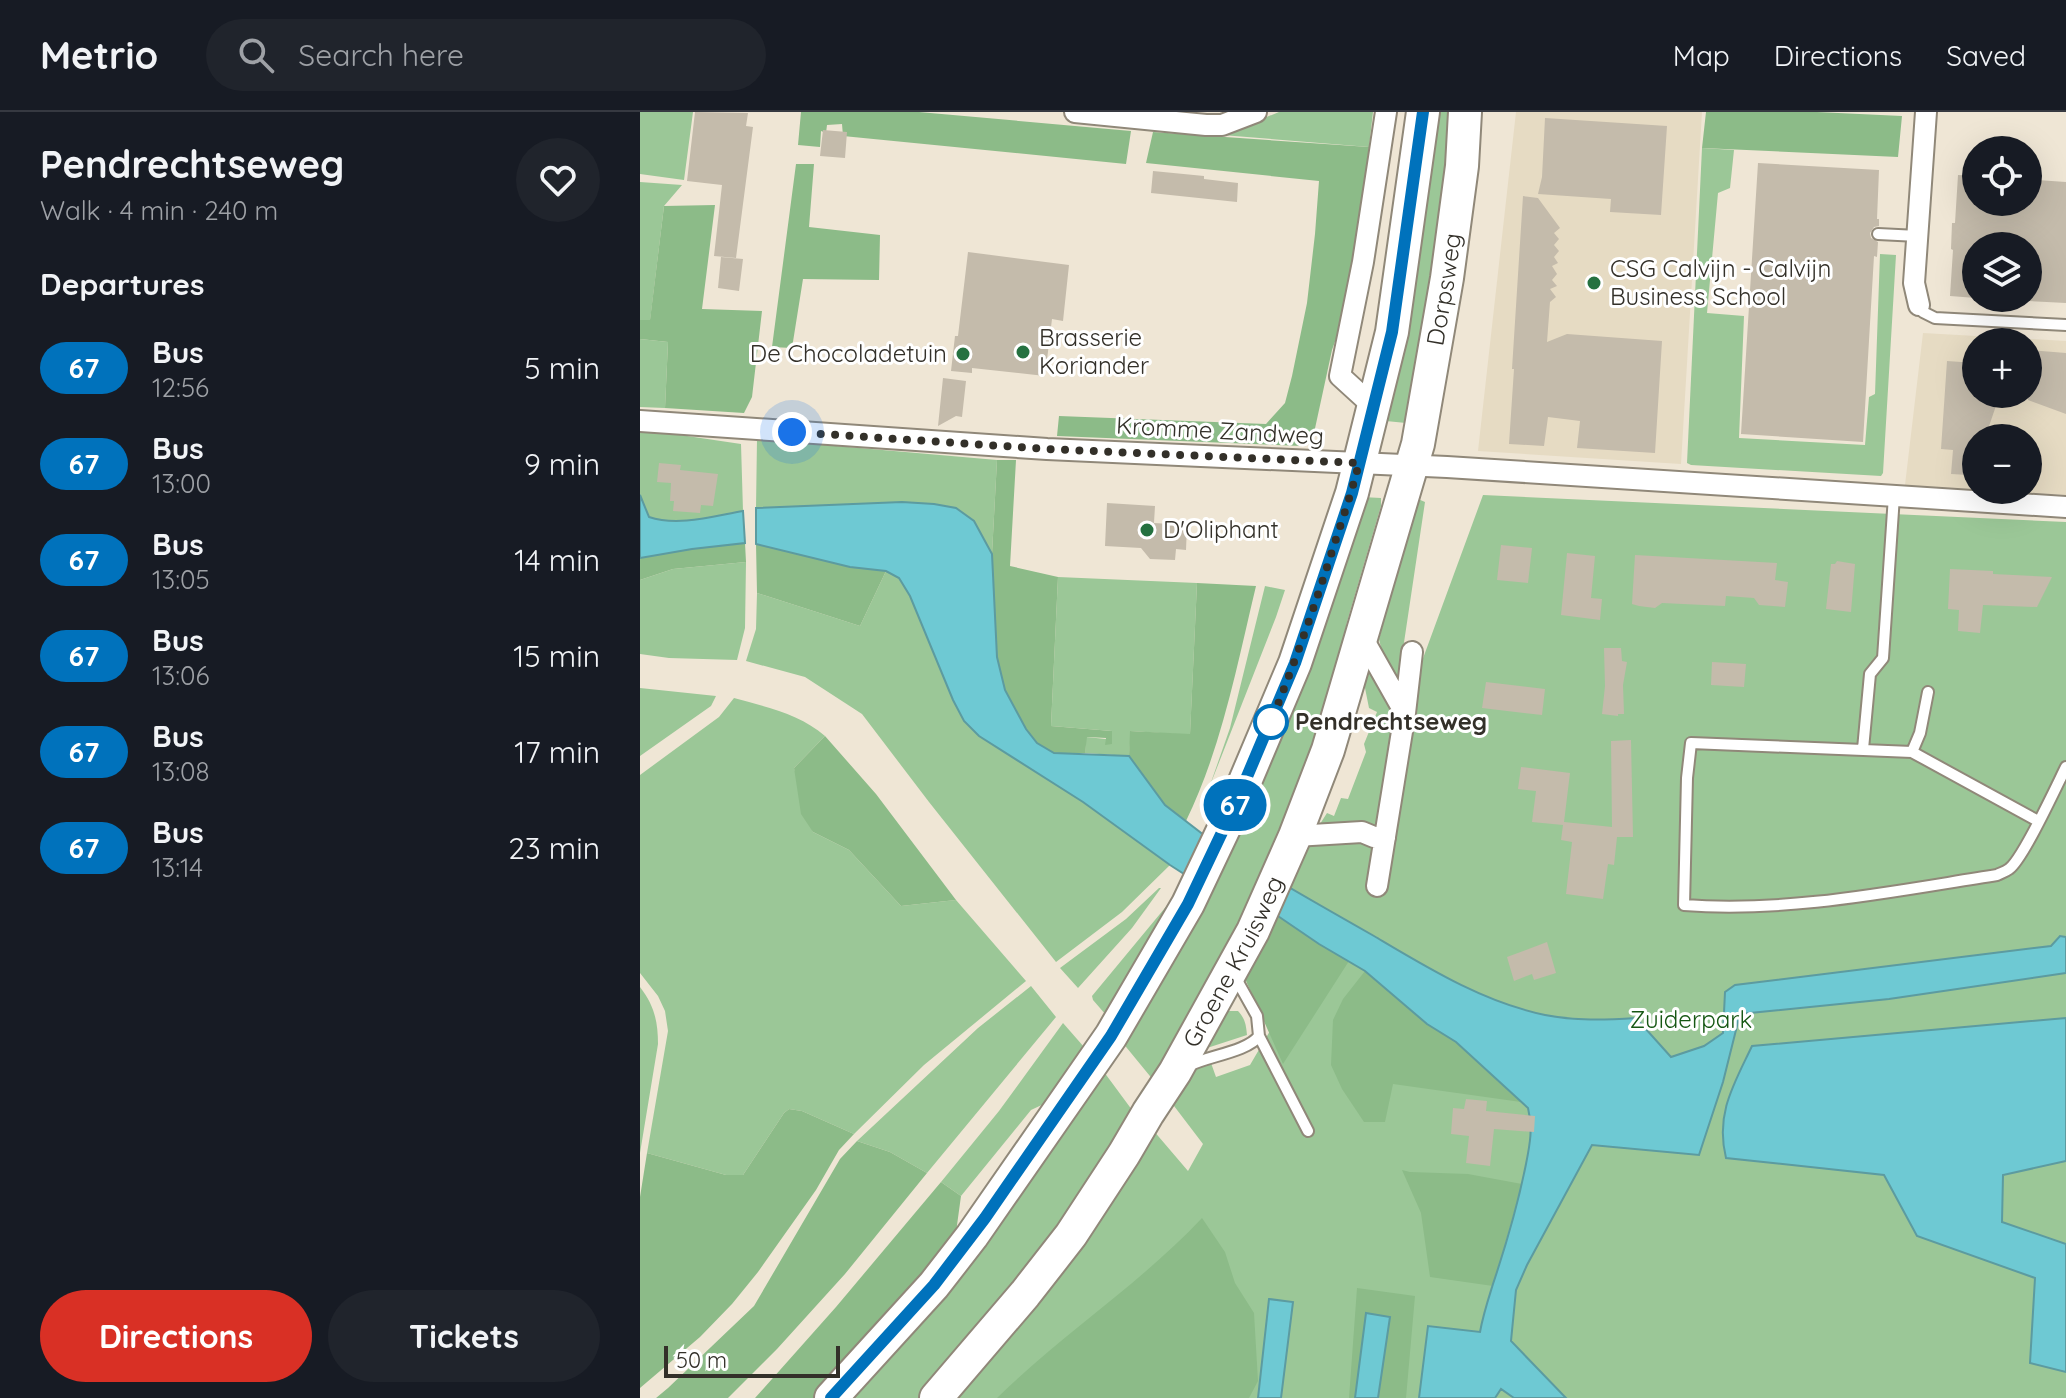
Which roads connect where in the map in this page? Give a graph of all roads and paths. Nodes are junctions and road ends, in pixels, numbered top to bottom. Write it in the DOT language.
graph roads {
  1 [pos="1075,112"];
  2 [pos="1256,112"];
  3 [pos="1386,112"];
  4 [pos="1423,112"];
  5 [pos="1465,112"];
  6 [pos="1926,112"];
  7 [pos="1122,114"];
  8 [pos="1878,234"];
  9 [pos="1918,236"];
  10 [pos="1919,305"];
  11 [pos="2066,325"];
  12 [pos="1374,407"];
  13 [pos="640,421"];
  14 [pos="1359,463"];
  15 [pos="1413,465"];
  16 [pos="1894,496"];
  17 [pos="2066,507"];
  18 [pos="1362,637"];
  19 [pos="1412,652"];
  20 [pos="1928,692"];
  21 [pos="1405,713"];
  22 [pos="1863,749"];
  23 [pos="1912,752"];
  24 [pos="2066,767"];
  25 [pos="2038,821"];
  26 [pos="1295,836"];
  27 [pos="1385,838"];
  28 [pos="1377,886"];
  29 [pos="1231,970"];
  30 [pos="1259,1036"];
  31 [pos="1175,1072"];
  32 [pos="1308,1131"];
  33 [pos="831,1398"];
  34 [pos="936,1398"];
  1 -- 7 [label="street"];
  2 -- 7 [label="street"];
  3 -- 12 [label="street"];
  4 -- 12 [label="main road, Dorpsweg"];
  5 -- 15 [label="main road, Dorpsweg"];
  6 -- 9 [label="street"];
  8 -- 9 [label="lane"];
  9 -- 10 [label="street"];
  10 -- 11 [label="lane"];
  12 -- 14 [label="main road, Dorpsweg"];
  13 -- 14 [label="street, Kromme Zandweg"];
  14 -- 15 [label="street, Kromme Zandweg"];
  14 -- 33 [label="main road"];
  15 -- 16 [label="street, Kromme Zandweg"];
  15 -- 18 [label="main road, Groene Kruisweg"];
  16 -- 17 [label="street, Kromme Zandweg"];
  16 -- 22 [label="lane"];
  18 -- 21 [label="street"];
  18 -- 26 [label="main road, Groene Kruisweg"];
  19 -- 21 [label="street"];
  20 -- 23 [label="lane"];
  21 -- 27 [label="street"];
  22 -- 23 [label="lane"];
  22 -- 25 [label="lane"];
  23 -- 25 [label="lane"];
  24 -- 25 [label="lane"];
  26 -- 27 [label="street"];
  26 -- 29 [label="main road, Groene Kruisweg"];
  27 -- 28 [label="street"];
  29 -- 30 [label="lane"];
  29 -- 31 [label="main road, Groene Kruisweg"];
  30 -- 31 [label="lane"];
  30 -- 32 [label="lane"];
  31 -- 34 [label="main road, Groene Kruisweg"];
}
